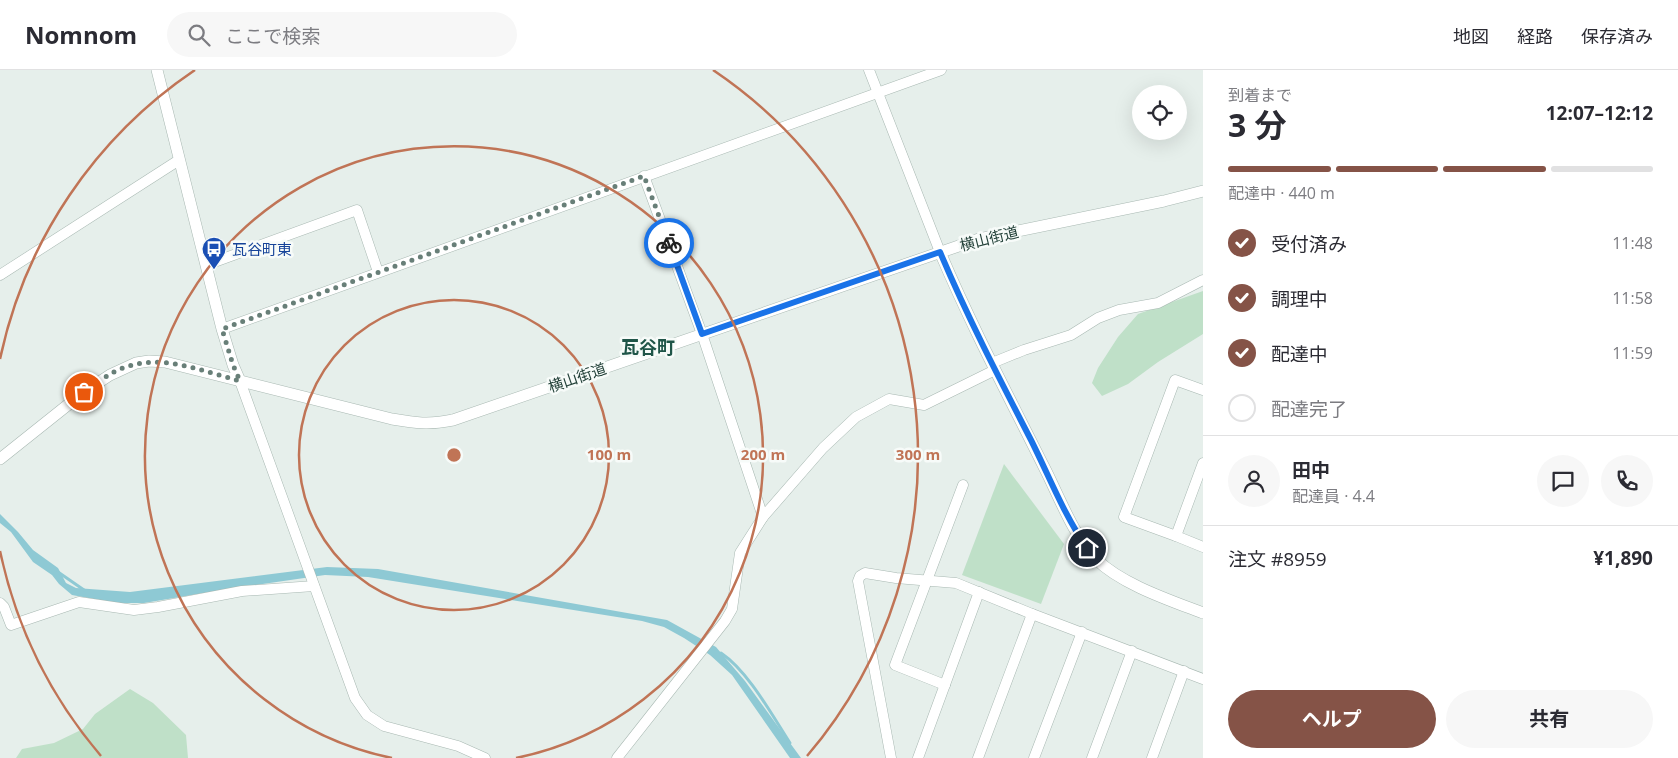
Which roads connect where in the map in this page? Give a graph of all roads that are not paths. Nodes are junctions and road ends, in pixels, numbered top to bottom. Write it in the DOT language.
graph roads {
  1 [pos="156,70"];
  2 [pos="869,70"];
  3 [pos="941,70"];
  4 [pos="877,93"];
  5 [pos="179,160"];
  6 [pos="644,176"];
  7 [pos="1203,191"];
  8 [pos="940,252"];
  9 [pos="206,265"];
  10 [pos="378,272"];
  11 [pos="0,275"];
  12 [pos="1203,280"];
  13 [pos="222,329"];
  14 [pos="702,334"];
  15 [pos="993,366"];
  16 [pos="240,381"];
  17 [pos="1203,390"];
  18 [pos="0,459"];
  19 [pos="1203,463"];
  20 [pos="963,485"];
  21 [pos="763,517"];
  22 [pos="1176,536"];
  23 [pos="1203,547"];
  24 [pos="928,580"];
  25 [pos="314,586"];
  26 [pos="979,592"];
  27 [pos="0,603"];
  28 [pos="1203,613"];
  29 [pos="1032,614"];
  30 [pos="1082,632"];
  31 [pos="1132,651"];
  32 [pos="1184,671"];
  33 [pos="1203,679"];
  34 [pos="945,685"];
  35 [pos="485,758"];
  36 [pos="617,758"];
  37 [pos="890,758"];
  38 [pos="918,758"];
  39 [pos="978,758"];
  40 [pos="1034,758"];
  41 [pos="1092,758"];
  42 [pos="1152,758"];
  1 -- 5 [label="street"];
  2 -- 4 [label="street"];
  3 -- 4 [label="street"];
  4 -- 6 [label="street"];
  4 -- 8 [label="street"];
  5 -- 9 [label="street"];
  5 -- 11 [label="street"];
  6 -- 10 [label="street"];
  6 -- 14 [label="street"];
  7 -- 8 [label="street, 横山街道"];
  8 -- 14 [label="street, 横山街道"];
  8 -- 15 [label="street"];
  9 -- 10 [label="street"];
  9 -- 13 [label="street"];
  10 -- 13 [label="street"];
  12 -- 15 [label="street"];
  13 -- 16 [label="street"];
  14 -- 16 [label="street, 横山街道"];
  14 -- 21 [label="street"];
  15 -- 21 [label="street"];
  15 -- 28 [label="street"];
  16 -- 18 [label="street, 横山街道"];
  16 -- 25 [label="street"];
  17 -- 22 [label="street"];
  19 -- 22 [label="street"];
  20 -- 24 [label="street"];
  21 -- 36 [label="street"];
  22 -- 23 [label="street"];
  24 -- 26 [label="street"];
  24 -- 34 [label="street"];
  24 -- 37 [label="street"];
  25 -- 27 [label="street"];
  25 -- 35 [label="street"];
  26 -- 29 [label="street"];
  26 -- 34 [label="street"];
  29 -- 30 [label="street"];
  29 -- 39 [label="street"];
  30 -- 31 [label="street"];
  30 -- 40 [label="street"];
  31 -- 32 [label="street"];
  31 -- 41 [label="street"];
  32 -- 33 [label="street"];
  32 -- 42 [label="street"];
  34 -- 38 [label="street"];
}
